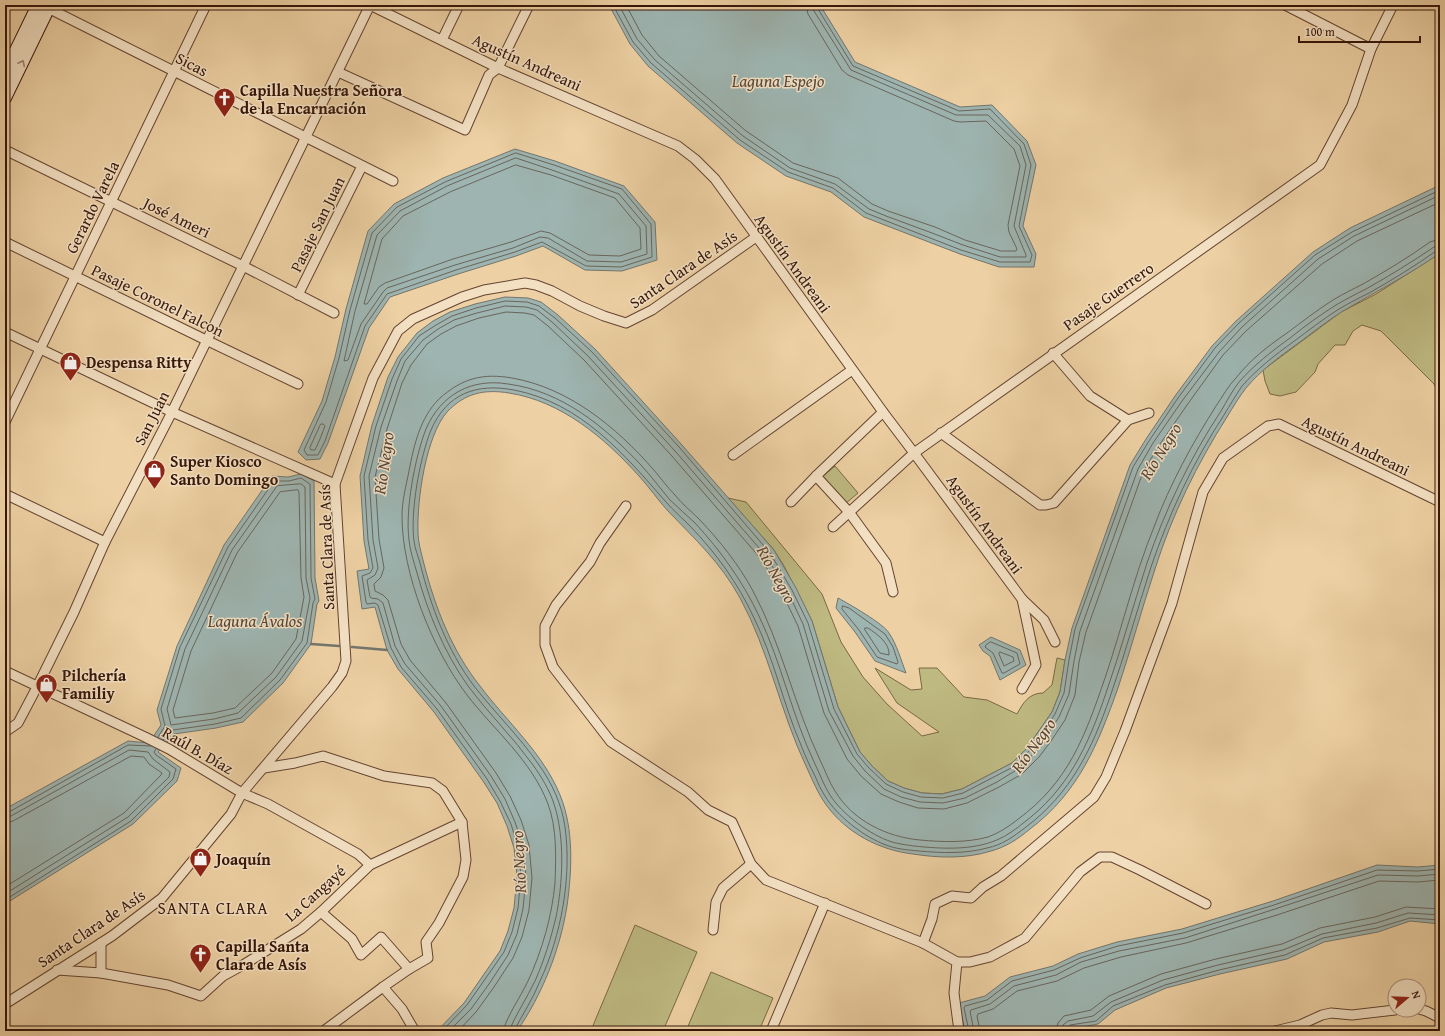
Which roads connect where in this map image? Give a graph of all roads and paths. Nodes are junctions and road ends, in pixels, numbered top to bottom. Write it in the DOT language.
graph roads {
  1 [pos="206,5"];
  2 [pos="370,5"];
  3 [pos="459,5"];
  4 [pos="529,5"];
  5 [pos="1285,5"];
  6 [pos="1393,5"];
  7 [pos="45,6"];
  8 [pos="442,40"];
  9 [pos="1371,50"];
  10 [pos="498,68"];
  11 [pos="174,72"];
  12 [pos="338,72"];
  13 [pos="5,73"];
  14 [pos="5,98"];
  15 [pos="306,138"];
  16 [pos="5,150"];
  17 [pos="362,166"];
  18 [pos="393,181"];
  19 [pos="111,202"];
  20 [pos="756,237"];
  21 [pos="5,242"];
  22 [pos="243,266"];
  23 [pos="75,276"];
  24 [pos="298,295"];
  25 [pos="334,313"];
  26 [pos="5,332"];
  27 [pos="206,340"];
  28 [pos="40,349"];
  29 [pos="1053,353"];
  30 [pos="852,370"];
  31 [pos="298,384"];
  32 [pos="172,412"];
  33 [pos="882,412"];
  34 [pos="1149,413"];
  35 [pos="1128,420"];
  36 [pos="5,422"];
  37 [pos="941,433"];
  38 [pos="914,453"];
  39 [pos="733,455"];
  40 [pos="816,476"];
  41 [pos="335,484"];
  42 [pos="5,494"];
  43 [pos="791,502"];
  44 [pos="1440,502"];
  45 [pos="626,506"];
  46 [pos="850,512"];
  47 [pos="833,527"];
  48 [pos="105,542"];
  49 [pos="892,592"];
  50 [pos="1022,599"];
  51 [pos="1055,642"];
  52 [pos="5,671"];
  53 [pos="37,687"];
  54 [pos="1022,689"];
  55 [pos="5,732"];
  56 [pos="264,768"];
  57 [pos="242,793"];
  58 [pos="462,822"];
  59 [pos="751,864"];
  60 [pos="370,865"];
  61 [pos="825,903"];
  62 [pos="1206,904"];
  63 [pos="321,912"];
  64 [pos="713,930"];
  65 [pos="100,943"];
  66 [pos="923,943"];
  67 [pos="957,962"];
  68 [pos="409,969"];
  69 [pos="57,970"];
  70 [pos="101,973"];
  71 [pos="383,987"];
  72 [pos="6,1002"];
  73 [pos="1387,1011"];
  74 [pos="1427,1012"];
  75 [pos="1440,1018"];
  76 [pos="414,1028"];
  77 [pos="325,1030"];
  78 [pos="771,1031"];
  79 [pos="959,1031"];
  80 [pos="1275,1031"];
  1 -- 11 [label="street, Gerardo Varela"];
  2 -- 8 [label="street, Agustín Andreani"];
  2 -- 12 [label="street, San Juan"];
  3 -- 8 [label="street"];
  4 -- 10 [label="street"];
  5 -- 9 [label="street"];
  6 -- 9 [label="street"];
  7 -- 11 [label="street, Sicas"];
  7 -- 13 [label="main road"];
  14 -- 7 [label="main road, one-way"];
  8 -- 10 [label="street, Agustín Andreani"];
  9 -- 29 [label="street, Pasaje Guerrero"];
  10 -- 12 [label="street"];
  10 -- 20 [label="street, Agustín Andreani"];
  11 -- 15 [label="street, Sicas"];
  11 -- 19 [label="street, Gerardo Varela"];
  12 -- 15 [label="street, San Juan"];
  15 -- 17 [label="street, Sicas"];
  15 -- 22 [label="street, San Juan"];
  16 -- 19 [label="street, José Ameri"];
  17 -- 18 [label="street, Sicas"];
  17 -- 24 [label="street, Pasaje San Juan"];
  19 -- 22 [label="street, José Ameri"];
  19 -- 23 [label="street, Gerardo Varela"];
  20 -- 30 [label="street, Agustín Andreani"];
  20 -- 41 [label="street, Santa Clara de Asís"];
  21 -- 23 [label="street, Pasaje Coronel Falcon"];
  22 -- 24 [label="street, José Ameri"];
  22 -- 27 [label="street, San Juan"];
  23 -- 27 [label="street, Pasaje Coronel Falcon"];
  23 -- 28 [label="street, Gerardo Varela"];
  24 -- 25 [label="street, José Ameri"];
  26 -- 28 [label="street"];
  27 -- 31 [label="street, Pasaje Coronel Falcon"];
  27 -- 32 [label="street, San Juan"];
  28 -- 32 [label="street"];
  28 -- 36 [label="street, Gerardo Varela"];
  29 -- 35 [label="street"];
  29 -- 37 [label="street, Pasaje Guerrero"];
  30 -- 33 [label="street, Agustín Andreani"];
  30 -- 39 [label="street"];
  32 -- 41 [label="street"];
  32 -- 48 [label="street, San Juan"];
  33 -- 38 [label="street, Agustín Andreani"];
  33 -- 40 [label="street"];
  34 -- 35 [label="street"];
  35 -- 37 [label="street"];
  37 -- 38 [label="street, Pasaje Guerrero"];
  38 -- 46 [label="street, Pasaje Guerrero"];
  38 -- 50 [label="street, Agustín Andreani"];
  40 -- 43 [label="street"];
  40 -- 46 [label="street"];
  41 -- 56 [label="street, Santa Clara de Asís"];
  42 -- 48 [label="street"];
  44 -- 66 [label="street, Agustín Andreani"];
  45 -- 59 [label="street"];
  46 -- 47 [label="street, Pasaje Guerrero"];
  46 -- 49 [label="street"];
  48 -- 53 [label="street, San Juan"];
  50 -- 51 [label="street"];
  50 -- 54 [label="street, Agustín Andreani"];
  52 -- 53 [label="street, Raúl B. Díaz"];
  53 -- 55 [label="street, San Juan"];
  53 -- 57 [label="street, Raúl B. Díaz"];
  56 -- 57 [label="street, Santa Clara de Asís"];
  56 -- 58 [label="street"];
  57 -- 60 [label="street, Raúl B. Díaz"];
  57 -- 65 [label="street, Santa Clara de Asís"];
  58 -- 60 [label="street, La Cangayé"];
  58 -- 68 [label="street"];
  59 -- 61 [label="street"];
  59 -- 64 [label="street"];
  60 -- 63 [label="street, La Cangayé"];
  61 -- 66 [label="street"];
  61 -- 78 [label="street"];
  62 -- 67 [label="street"];
  63 -- 68 [label="street"];
  63 -- 70 [label="street, La Cangayé"];
  65 -- 69 [label="street, Santa Clara de Asís"];
  65 -- 70 [label="street"];
  66 -- 67 [label="street"];
  67 -- 79 [label="street"];
  68 -- 71 [label="street"];
  69 -- 70 [label="street, La Cangayé"];
  69 -- 72 [label="street, Santa Clara de Asís"];
  71 -- 76 [label="street"];
  71 -- 77 [label="street"];
  73 -- 80 [label="street"];
  74 -- 75 [label="street"];
}
